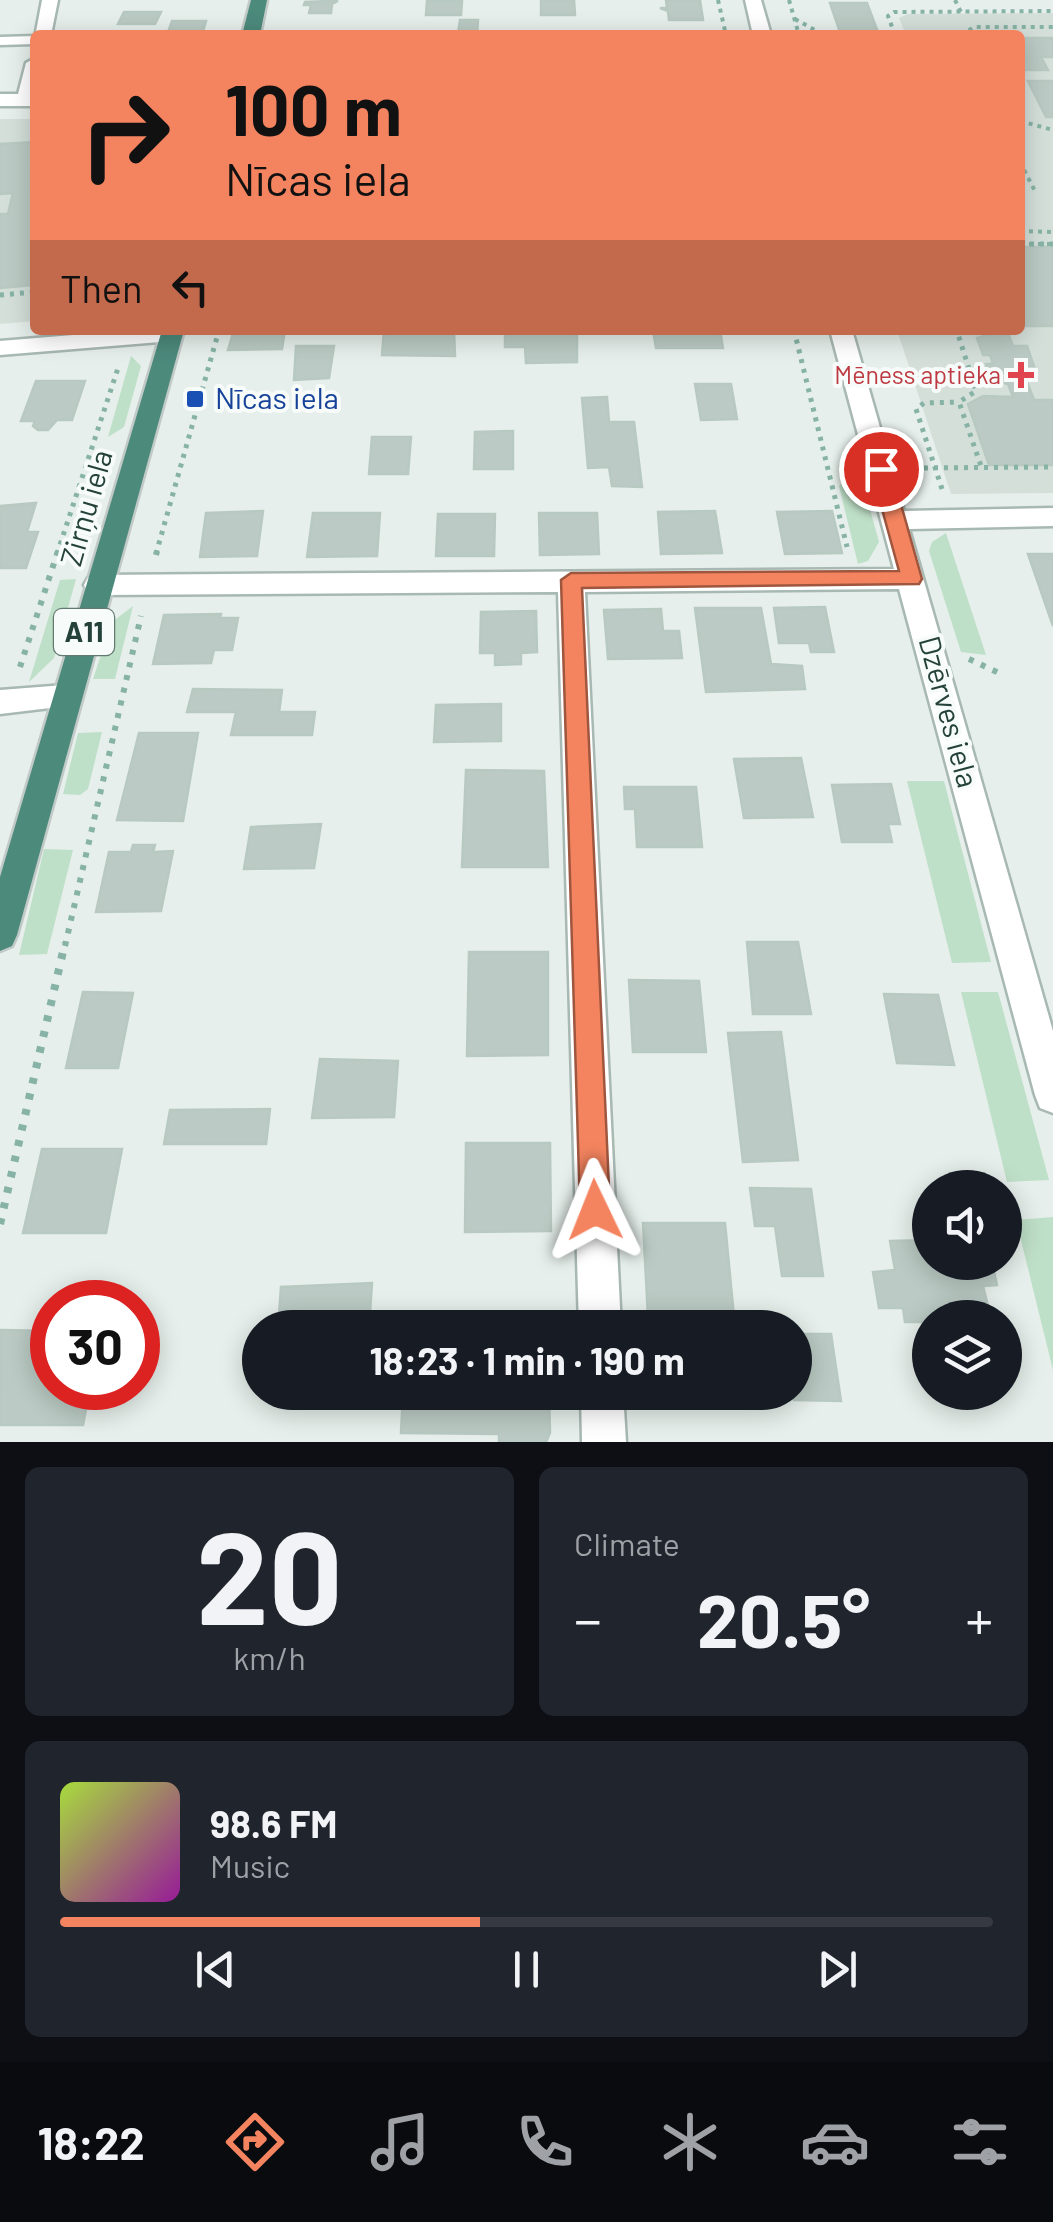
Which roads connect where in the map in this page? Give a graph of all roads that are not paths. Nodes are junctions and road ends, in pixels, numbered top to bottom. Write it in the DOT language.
graph roads {
  1 [pos="50,0"];
  2 [pos="259,0"];
  3 [pos="753,0"];
  4 [pos="43,30"];
  5 [pos="252,30"];
  6 [pos="761,30"];
  7 [pos="30,40"];
  8 [pos="0,42"];
  9 [pos="0,100"];
  10 [pos="30,100"];
  11 [pos="140,335"];
  12 [pos="171,335"];
  13 [pos="843,335"];
  14 [pos="0,348"];
  15 [pos="1053,518"];
  16 [pos="895,520"];
  17 [pos="912,579"];
  18 [pos="571,580"];
  19 [pos="98,585"];
  20 [pos="65,697"];
  21 [pos="0,702"];
  22 [pos="0,935"];
  23 [pos="1053,1095"];
  24 [pos="599,1310"];
  25 [pos="603,1410"];
  26 [pos="604,1442"];
  1 -- 4 [label="street"];
  2 -- 5 [label="highway"];
  3 -- 6 [label="street"];
  7 -- 8 [label="lane"];
  9 -- 10 [label="street"];
  11 -- 14 [label="street"];
  12 -- 19 [label="highway, Zirņu iela / A11"];
  13 -- 16 [label="street, Dzērves iela"];
  15 -- 16 [label="street"];
  16 -- 17 [label="street, Dzērves iela"];
  17 -- 18 [label="street"];
  17 -- 23 [label="street, Dzērves iela"];
  18 -- 19 [label="street"];
  18 -- 24 [label="street"];
  19 -- 20 [label="highway, Zirņu iela / A11"];
  20 -- 21 [label="street"];
  20 -- 22 [label="highway, Zirņu iela / A11"];
  25 -- 26 [label="street"];
}
